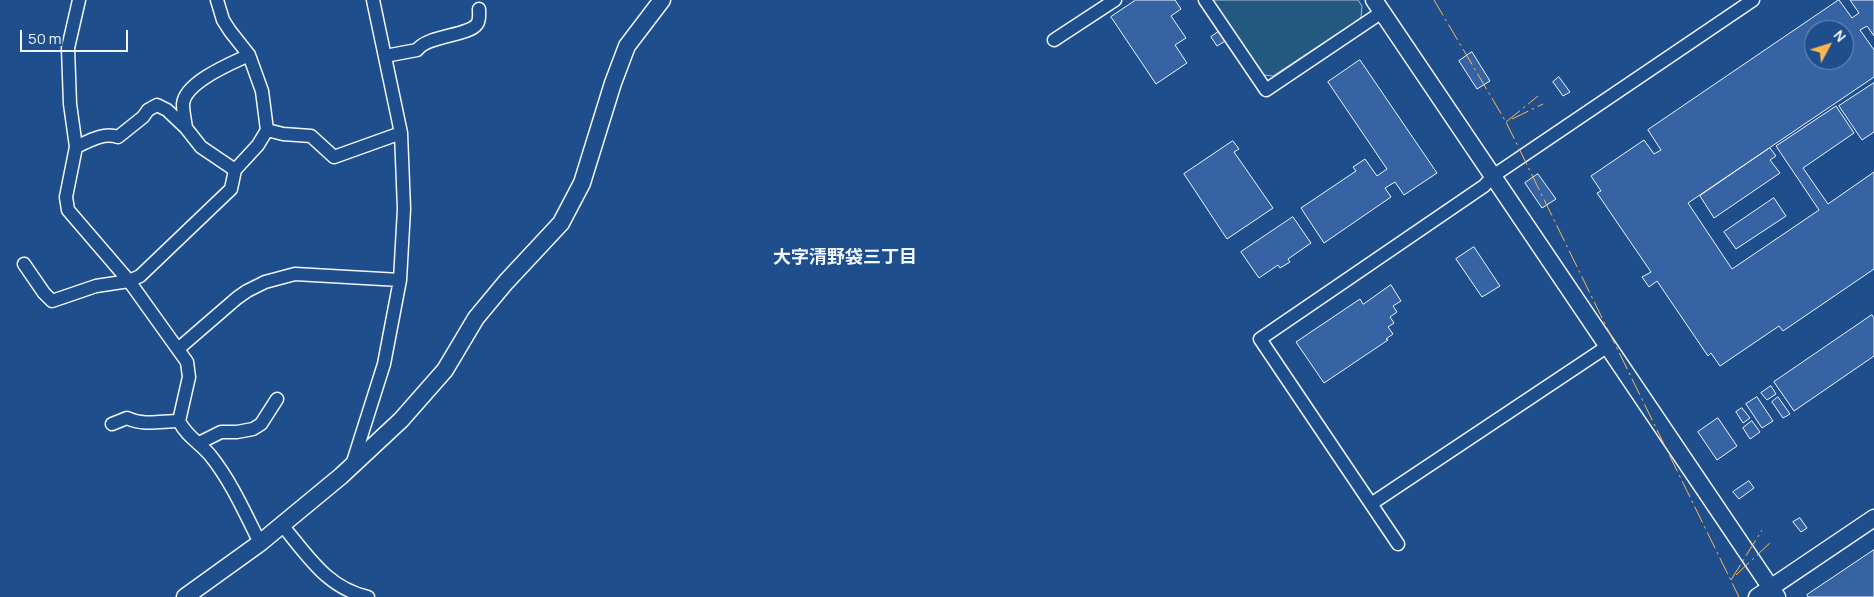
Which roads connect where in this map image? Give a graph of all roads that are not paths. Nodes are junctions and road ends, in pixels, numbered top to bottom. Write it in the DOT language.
graph roads {
  1 [pos="79,0"];
  2 [pos="217,0"];
  3 [pos="373,0"];
  4 [pos="662,0"];
  5 [pos="1115,0"];
  6 [pos="1205,0"];
  7 [pos="1753,0"];
  8 [pos="1378,6"];
  9 [pos="480,9"];
  10 [pos="1054,40"];
  11 [pos="249,55"];
  12 [pos="386,56"];
  13 [pos="186,128"];
  14 [pos="267,130"];
  15 [pos="401,133"];
  16 [pos="76,147"];
  17 [pos="235,170"];
  18 [pos="1493,176"];
  19 [pos="24,264"];
  20 [pos="400,280"];
  21 [pos="129,281"];
  22 [pos="1608,346"];
  23 [pos="178,349"];
  24 [pos="277,399"];
  25 [pos="179,421"];
  26 [pos="112,424"];
  27 [pos="199,443"];
  28 [pos="352,466"];
  29 [pos="1371,504"];
  30 [pos="1874,518"];
  31 [pos="282,525"];
  32 [pos="260,543"];
  33 [pos="1398,544"];
  34 [pos="1768,594"];
  35 [pos="185,597"];
  36 [pos="368,597"];
  1 -- 16 [label="street"];
  2 -- 11 [label="street"];
  3 -- 12 [label="street"];
  4 -- 28 [label="street"];
  5 -- 10 [label="street"];
  6 -- 8 [label="street"];
  7 -- 18 [label="street"];
  8 -- 18 [label="street"];
  9 -- 12 [label="street"];
  11 -- 13 [label="street"];
  11 -- 14 [label="street"];
  12 -- 15 [label="street"];
  13 -- 16 [label="street"];
  13 -- 17 [label="street"];
  14 -- 15 [label="street"];
  14 -- 17 [label="street"];
  15 -- 20 [label="street"];
  16 -- 21 [label="street"];
  17 -- 21 [label="street"];
  18 -- 22 [label="street"];
  18 -- 29 [label="street"];
  19 -- 21 [label="street"];
  20 -- 23 [label="street"];
  20 -- 28 [label="street"];
  21 -- 23 [label="street"];
  22 -- 29 [label="street"];
  22 -- 34 [label="street"];
  23 -- 25 [label="street"];
  24 -- 27 [label="street"];
  25 -- 26 [label="street"];
  25 -- 27 [label="street"];
  27 -- 32 [label="street"];
  28 -- 31 [label="street"];
  29 -- 33 [label="street"];
  30 -- 34 [label="street"];
  31 -- 32 [label="street"];
  31 -- 36 [label="street"];
  32 -- 35 [label="street"];
}
